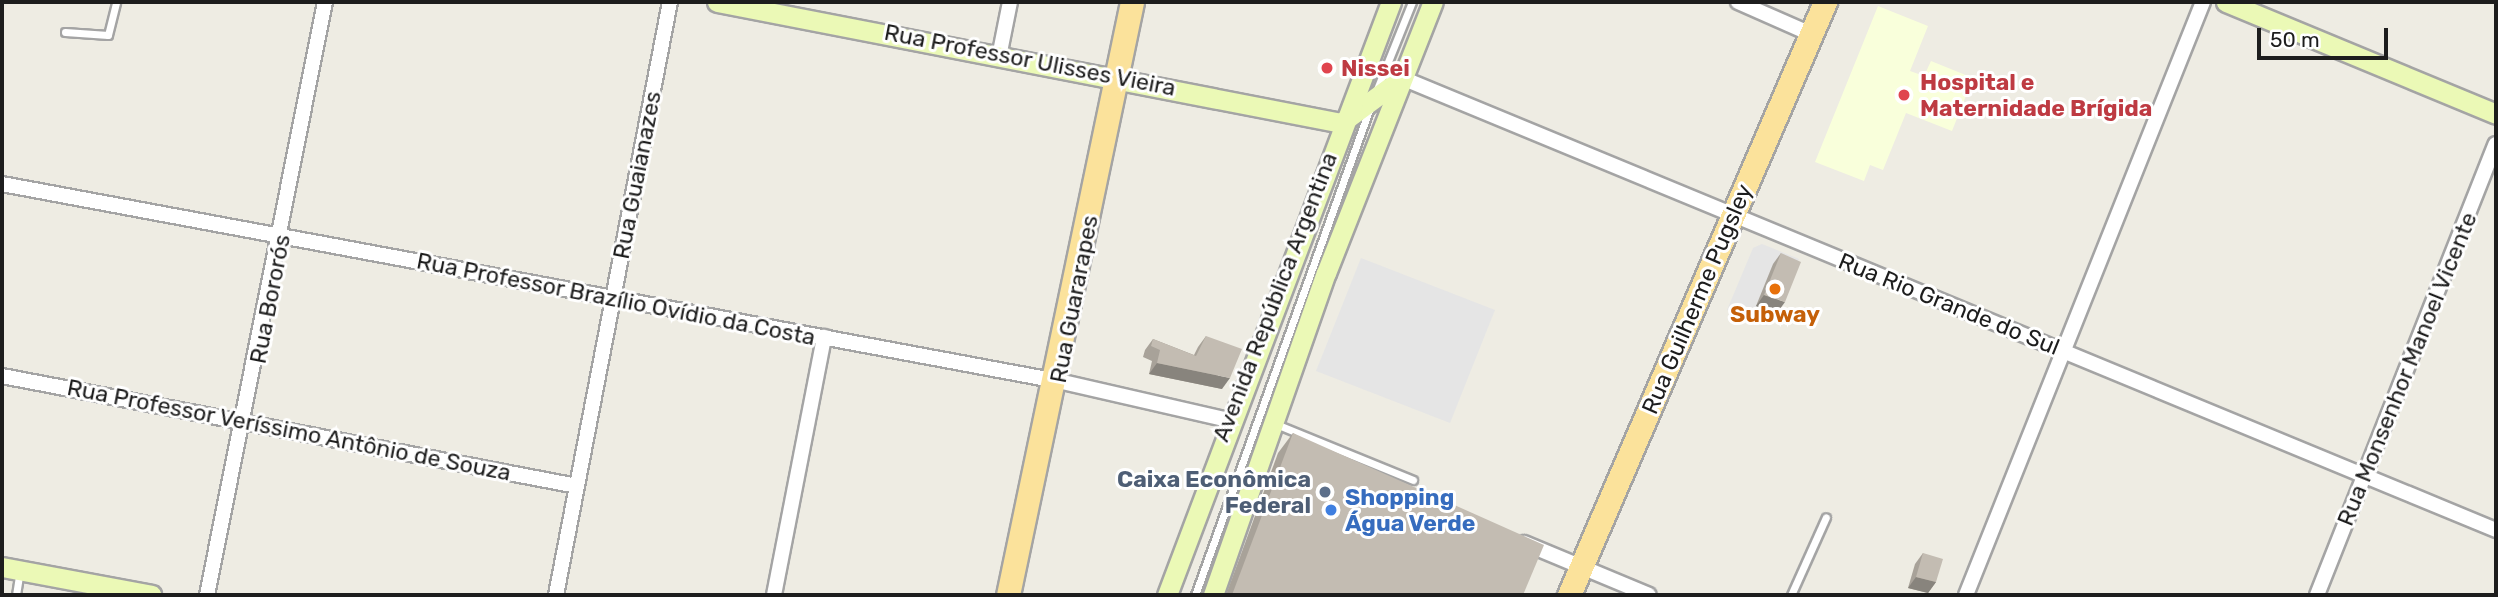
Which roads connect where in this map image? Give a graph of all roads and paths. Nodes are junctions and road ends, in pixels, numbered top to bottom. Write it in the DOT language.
graph roads {
  1 [pos="116,2"];
  2 [pos="325,2"];
  3 [pos="670,2"];
  4 [pos="717,2"];
  5 [pos="1010,2"];
  6 [pos="1132,2"];
  7 [pos="1391,2"];
  8 [pos="1412,2"];
  9 [pos="1433,2"];
  10 [pos="1738,2"];
  11 [pos="1825,2"];
  12 [pos="2203,2"];
  13 [pos="2227,2"];
  14 [pos="65,32"];
  15 [pos="1811,34"];
  16 [pos="999,57"];
  17 [pos="1118,76"];
  18 [pos="1402,78"];
  19 [pos="1373,100"];
  20 [pos="2496,114"];
  21 [pos="1341,123"];
  22 [pos="2496,144"];
  23 [pos="2,184"];
  24 [pos="1733,215"];
  25 [pos="282,238"];
  26 [pos="615,296"];
  27 [pos="824,337"];
  28 [pos="2064,351"];
  29 [pos="2,376"];
  30 [pos="1058,381"];
  31 [pos="246,419"];
  32 [pos="1228,420"];
  33 [pos="1270,430"];
  34 [pos="2364,475"];
  35 [pos="1413,480"];
  36 [pos="577,486"];
  37 [pos="1418,499"];
  38 [pos="1826,517"];
  39 [pos="2496,530"];
  40 [pos="1506,536"];
  41 [pos="1581,567"];
  42 [pos="11,569"];
  43 [pos="16,595"];
  44 [pos="151,595"];
  45 [pos="207,595"];
  46 [pos="556,595"];
  47 [pos="775,595"];
  48 [pos="1008,595"];
  49 [pos="1167,595"];
  50 [pos="1195,595"];
  51 [pos="1213,595"];
  52 [pos="1569,595"];
  53 [pos="1649,595"];
  54 [pos="1791,595"];
  55 [pos="1966,595"];
  56 [pos="2317,595"];
  1 -- 14 [label="lane"];
  2 -- 25 [label="street, Rua Bororós"];
  3 -- 26 [label="street, Rua Guaianazes"];
  4 -- 16 [label="street, Rua Professor Ulisses Vieira"];
  5 -- 16 [label="street"];
  6 -- 17 [label="main road, Rua Guararapes"];
  7 -- 21 [label="street, Avenida República Argentina"];
  8 -- 19 [label="lane"];
  9 -- 18 [label="street, Avenida República Argentina"];
  10 -- 15 [label="street"];
  11 -- 15 [label="main road, Rua Guilherme Pugsley"];
  12 -- 28 [label="street"];
  13 -- 20 [label="street"];
  15 -- 24 [label="main road, Rua Guilherme Pugsley"];
  16 -- 17 [label="street, Rua Professor Ulisses Vieira"];
  17 -- 21 [label="street, Rua Professor Ulisses Vieira"];
  17 -- 30 [label="main road, Rua Guararapes"];
  18 -- 19 [label="street"];
  18 -- 24 [label="street, Rua Rio Grande do Sul"];
  18 -- 33 [label="street, Avenida República Argentina"];
  19 -- 21 [label="street"];
  19 -- 50 [label="lane"];
  21 -- 32 [label="street, Avenida República Argentina"];
  22 -- 34 [label="street, Rua Monsenhor Manoel Vicente"];
  23 -- 25 [label="street, Rua Professor Brazílio Ovídio da Costa"];
  24 -- 28 [label="street, Rua Rio Grande do Sul"];
  24 -- 41 [label="main road, Rua Guilherme Pugsley"];
  25 -- 26 [label="street, Rua Professor Brazílio Ovídio da Costa"];
  25 -- 31 [label="street, Rua Bororós"];
  26 -- 27 [label="street, Rua Professor Brazílio Ovídio da Costa"];
  26 -- 36 [label="street, Rua Guaianazes"];
  27 -- 30 [label="street, Rua Professor Brazílio Ovídio da Costa"];
  27 -- 47 [label="street"];
  28 -- 34 [label="street, Rua Rio Grande do Sul"];
  28 -- 55 [label="street"];
  29 -- 31 [label="street, Rua Professor Veríssimo Antônio de Souza"];
  30 -- 32 [label="street, Rua Professor Brazílio Ovídio da Costa"];
  30 -- 48 [label="main road, Rua Guararapes"];
  31 -- 36 [label="street, Rua Professor Veríssimo Antônio de Souza"];
  31 -- 45 [label="street, Rua Bororós"];
  32 -- 49 [label="street, Avenida República Argentina"];
  33 -- 35 [label="lane"];
  33 -- 37 [label="street"];
  33 -- 51 [label="street, Avenida República Argentina"];
  34 -- 39 [label="street, Rua Rio Grande do Sul"];
  34 -- 56 [label="street, Rua Monsenhor Manoel Vicente"];
  36 -- 46 [label="street, Rua Guaianazes"];
  38 -- 54 [label="lane"];
  40 -- 41 [label="street"];
  41 -- 52 [label="main road, Rua Guilherme Pugsley"];
  41 -- 53 [label="street"];
  42 -- 43 [label="lane"];
  42 -- 44 [label="street"];
}
